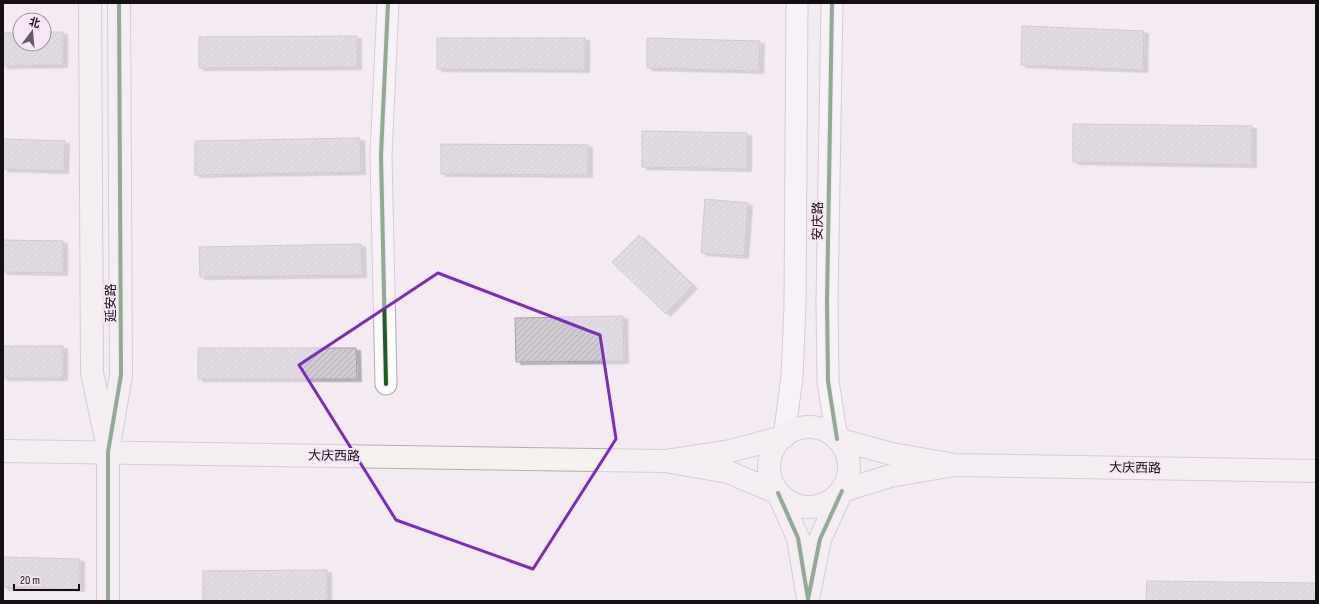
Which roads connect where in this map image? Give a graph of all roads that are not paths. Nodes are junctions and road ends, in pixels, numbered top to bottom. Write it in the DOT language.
graph roads {
  1 [pos="90,3"];
  2 [pos="119,3"];
  3 [pos="388,3"];
  4 [pos="798,3"];
  5 [pos="832,3"];
  6 [pos="386,384"];
  7 [pos="784,437"];
  8 [pos="837,439"];
  9 [pos="3,451"];
  10 [pos="108,452"];
  11 [pos="665,461"];
  12 [pos="955,465"];
  13 [pos="1316,471"];
  14 [pos="842,491"];
  15 [pos="778,493"];
  16 [pos="808,600"];
  17 [pos="108,601"];
  1 -- 10 [label="main road, 延安路"];
  2 -- 10 [label="main road, 延安路"];
  3 -- 6 [label="street"];
  4 -- 7 [label="street, 安庆路"];
  5 -- 8 [label="street, 安庆路"];
  7 -- 8 [label="main road"];
  7 -- 11 [label="main road"];
  7 -- 15 [label="main road"];
  8 -- 12 [label="main road"];
  8 -- 14 [label="main road"];
  9 -- 10 [label="main road, 大庆西路"];
  10 -- 11 [label="main road, 大庆西路"];
  10 -- 17 [label="main road, 延安路"];
  11 -- 15 [label="main road"];
  12 -- 13 [label="main road, 大庆西路"];
  12 -- 14 [label="main road"];
  14 -- 15 [label="main road"];
  14 -- 16 [label="main road"];
  15 -- 16 [label="main road"];
}
